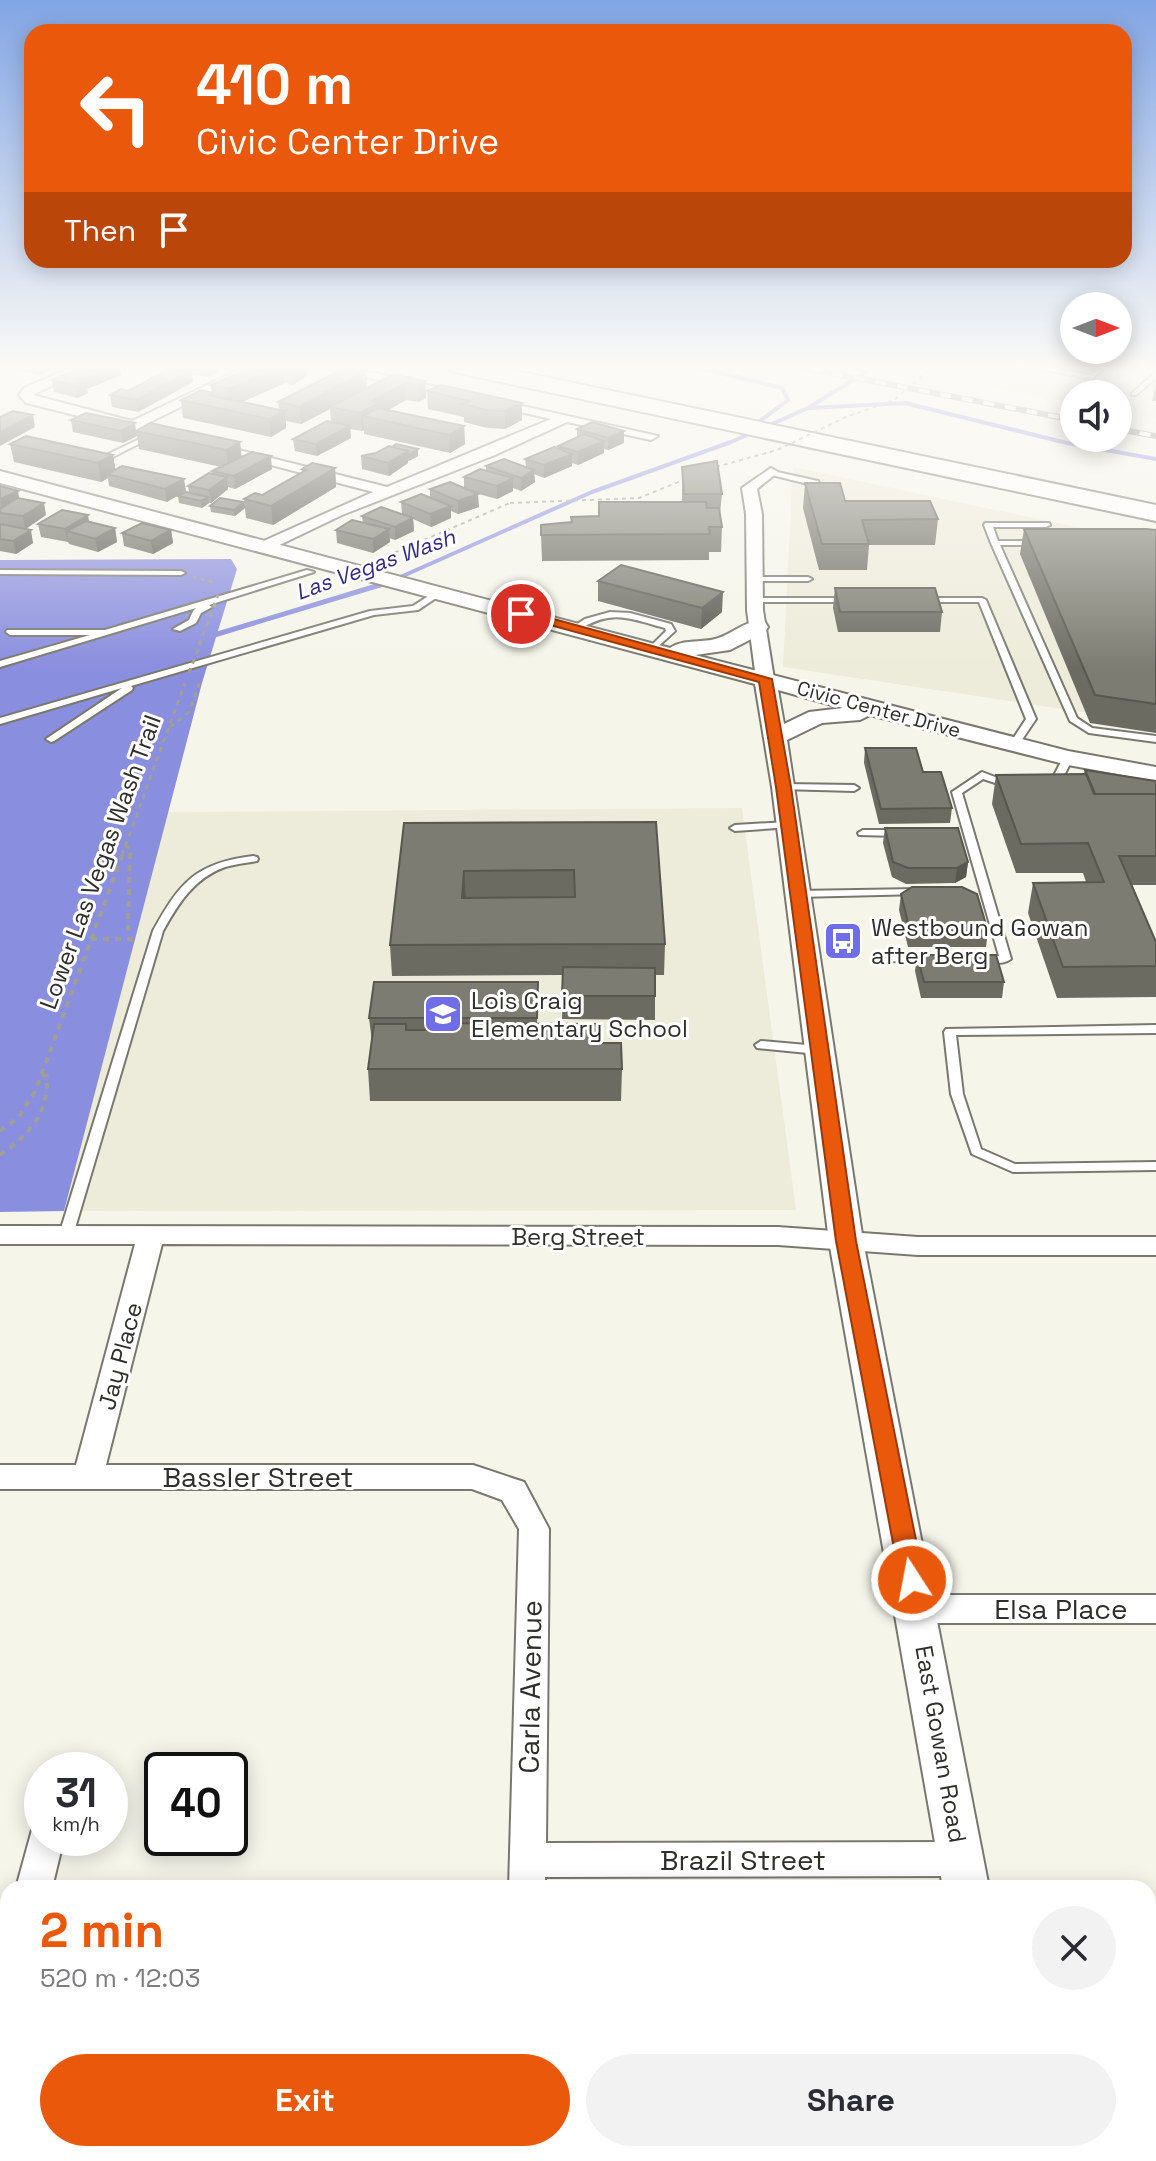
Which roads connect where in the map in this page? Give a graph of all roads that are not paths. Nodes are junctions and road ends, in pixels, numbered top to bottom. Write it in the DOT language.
graph roads {
  1 [pos="290,466"];
  2 [pos="453,466"];
  3 [pos="933,466"];
  4 [pos="1019,466"];
  5 [pos="771,472"];
  6 [pos="0,477"];
  7 [pos="815,483"];
  8 [pos="386,491"];
  9 [pos="1156,494"];
  10 [pos="1156,513"];
  11 [pos="1046,525"];
  12 [pos="995,543"];
  13 [pos="1056,543"];
  14 [pos="263,547"];
  15 [pos="317,567"];
  16 [pos="0,572"];
  17 [pos="181,573"];
  18 [pos="755,579"];
  19 [pos="808,579"];
  20 [pos="440,592"];
  21 [pos="755,600"];
  22 [pos="856,600"];
  23 [pos="903,600"];
  24 [pos="757,627"];
  25 [pos="177,629"];
  26 [pos="10,632"];
  27 [pos="118,632"];
  28 [pos="655,650"];
  29 [pos="0,664"];
  30 [pos="765,679"];
  31 [pos="142,680"];
  32 [pos="889,713"];
  33 [pos="0,721"];
  34 [pos="775,737"];
  35 [pos="51,739"];
  36 [pos="1156,739"];
  37 [pos="1014,745"];
  38 [pos="1068,758"];
  39 [pos="1156,774"];
  40 [pos="1019,785"];
  41 [pos="784,787"];
  42 [pos="1043,787"];
  43 [pos="854,788"];
  44 [pos="787,825"];
  45 [pos="735,828"];
  46 [pos="863,833"];
  47 [pos="908,833"];
  48 [pos="954,833"];
  49 [pos="969,833"];
  50 [pos="253,859"];
  51 [pos="939,892"];
  52 [pos="970,892"];
  53 [pos="986,892"];
  54 [pos="797,894"];
  55 [pos="890,959"];
  56 [pos="948,959"];
  57 [pos="962,959"];
  58 [pos="1156,1029"];
  59 [pos="761,1045"];
  60 [pos="818,1050"];
  61 [pos="1156,1166"];
  62 [pos="0,1235"];
  63 [pos="66,1235"];
  64 [pos="151,1235"];
  65 [pos="846,1241"];
  66 [pos="1156,1246"];
  67 [pos="0,1477"];
  68 [pos="88,1477"];
  69 [pos="513,1491"];
  70 [pos="917,1609"];
  71 [pos="1156,1609"];
  72 [pos="42,1856"];
  73 [pos="526,1874"];
  74 [pos="963,1874"];
  75 [pos="36,1880"];
  1 -- 8 [label="street"];
  2 -- 8 [label="street"];
  3 -- 10 [label="highway"];
  4 -- 9 [label="highway"];
  5 -- 7 [label="lane"];
  5 -- 18 [label="street, East Gowan Road"];
  6 -- 14 [label="street, Civic Center Drive"];
  8 -- 14 [label="street"];
  11 -- 12 [label="lane"];
  12 -- 13 [label="lane"];
  12 -- 36 [label="lane"];
  14 -- 15 [label="street, Civic Center Drive"];
  15 -- 20 [label="street, Civic Center Drive"];
  15 -- 25 [label="lane"];
  15 -- 27 [label="lane"];
  16 -- 17 [label="lane"];
  18 -- 19 [label="lane"];
  18 -- 21 [label="street, East Gowan Road"];
  20 -- 28 [label="street, Civic Center Drive"];
  20 -- 31 [label="lane"];
  21 -- 22 [label="lane"];
  21 -- 24 [label="street, East Gowan Road"];
  23 -- 37 [label="lane"];
  24 -- 28 [label="street"];
  24 -- 30 [label="street, East Gowan Road"];
  26 -- 27 [label="lane"];
  27 -- 29 [label="lane"];
  28 -- 30 [label="street, Civic Center Drive"];
  30 -- 32 [label="street, Civic Center Drive"];
  30 -- 34 [label="street, East Gowan Road"];
  31 -- 33 [label="lane"];
  31 -- 35 [label="lane"];
  32 -- 34 [label="street"];
  32 -- 37 [label="street, Civic Center Drive"];
  34 -- 41 [label="street, East Gowan Road"];
  37 -- 38 [label="street, Civic Center Drive"];
  38 -- 39 [label="street, Civic Center Drive"];
  38 -- 42 [label="lane"];
  40 -- 49 [label="lane"];
  41 -- 43 [label="lane"];
  41 -- 44 [label="street, East Gowan Road"];
  44 -- 45 [label="lane"];
  44 -- 54 [label="street, East Gowan Road"];
  46 -- 47 [label="lane"];
  48 -- 49 [label="lane"];
  49 -- 53 [label="lane"];
  50 -- 63 [label="lane"];
  51 -- 54 [label="lane"];
  52 -- 53 [label="lane"];
  53 -- 57 [label="lane"];
  54 -- 60 [label="street, East Gowan Road"];
  55 -- 56 [label="lane"];
  58 -- 61 [label="lane"];
  59 -- 60 [label="lane"];
  60 -- 65 [label="street, East Gowan Road"];
  62 -- 63 [label="street, Berg Street"];
  63 -- 64 [label="street, Berg Street"];
  64 -- 65 [label="street, Berg Street"];
  64 -- 68 [label="street, Jay Place"];
  65 -- 66 [label="street, Berg Street"];
  65 -- 70 [label="street, East Gowan Road"];
  67 -- 68 [label="street, Bassler Street"];
  68 -- 69 [label="street, Bassler Street"];
  69 -- 73 [label="street, Carla Avenue"];
  70 -- 71 [label="street, Elsa Place"];
  70 -- 74 [label="street, East Gowan Road"];
  72 -- 75 [label="street"];
  73 -- 74 [label="street, Brazil Street"];
}
